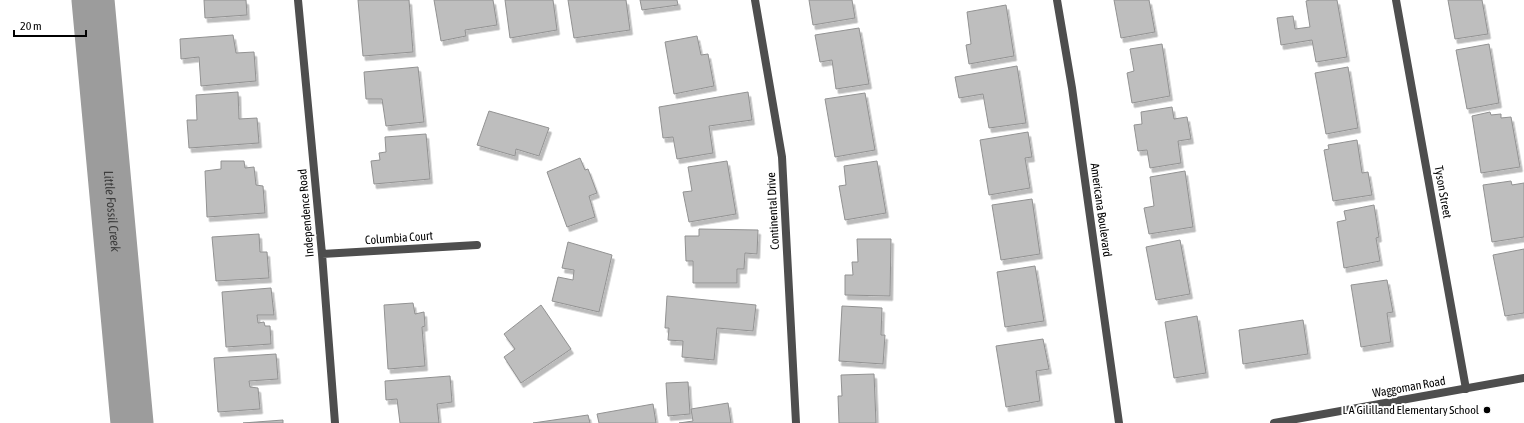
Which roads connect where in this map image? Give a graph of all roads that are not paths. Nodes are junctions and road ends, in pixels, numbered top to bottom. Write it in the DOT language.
graph roads {
  1 [pos="298,0"];
  2 [pos="755,0"];
  3 [pos="1057,0"];
  4 [pos="1396,0"];
  5 [pos="476,245"];
  6 [pos="322,254"];
  7 [pos="1524,378"];
  8 [pos="1466,389"];
  9 [pos="335,423"];
  10 [pos="796,423"];
  11 [pos="1119,423"];
  12 [pos="1274,423"];
  1 -- 6 [label="street, Independence Road"];
  2 -- 10 [label="street, Continental Drive"];
  3 -- 11 [label="street, Americana Boulevard"];
  4 -- 8 [label="street, Tyson Street"];
  5 -- 6 [label="street, Columbia Court"];
  6 -- 9 [label="street, Independence Road"];
  7 -- 8 [label="street, Waggoman Road"];
  8 -- 12 [label="street, Waggoman Road"];
}
